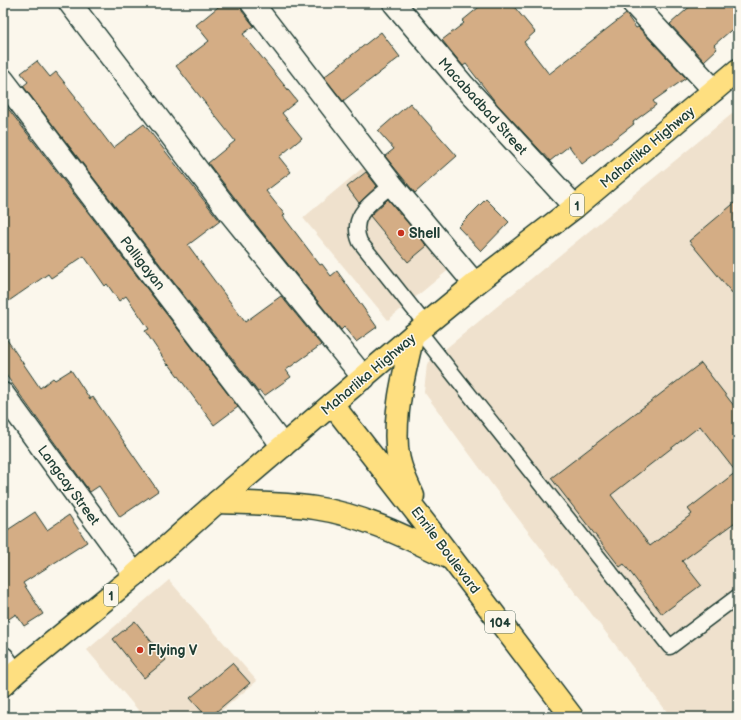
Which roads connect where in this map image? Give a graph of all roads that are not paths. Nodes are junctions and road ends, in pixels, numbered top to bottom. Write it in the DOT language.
graph roads {
  1 [pos="70,3"];
  2 [pos="252,3"];
  3 [pos="394,3"];
  4 [pos="633,3"];
  5 [pos="738,70"];
  6 [pos="3,80"];
  7 [pos="714,90"];
  8 [pos="392,185"];
  9 [pos="575,207"];
  10 [pos="476,284"];
  11 [pos="420,330"];
  12 [pos="364,378"];
  13 [pos="3,394"];
  14 [pos="332,404"];
  15 [pos="283,446"];
  16 [pos="216,502"];
  17 [pos="428,526"];
  18 [pos="452,559"];
  19 [pos="135,575"];
  20 [pos="738,596"];
  21 [pos="7,672"];
  22 [pos="572,717"];
  1 -- 12 [label="street"];
  2 -- 8 [label="street"];
  3 -- 9 [label="street, Macabadbad Street"];
  4 -- 7 [label="street"];
  5 -- 7 [label="highway, Maharlika Highway / 1"];
  6 -- 15 [label="street, Palligayan"];
  7 -- 9 [label="highway, Maharlika Highway / 1"];
  8 -- 10 [label="street"];
  8 -- 11 [label="lane"];
  9 -- 10 [label="highway, Maharlika Highway / 1"];
  10 -- 11 [label="highway, Maharlika Highway / 1"];
  11 -- 12 [label="highway, Maharlika Highway / 1"];
  11 -- 17 [label="highway"];
  11 -- 20 [label="lane"];
  12 -- 14 [label="highway, Maharlika Highway / 1"];
  13 -- 19 [label="street, Langcay Street"];
  14 -- 15 [label="highway, Maharlika Highway / 1"];
  14 -- 17 [label="highway, Enrile Boulevard / 104"];
  15 -- 16 [label="highway, Maharlika Highway / 1"];
  16 -- 18 [label="highway"];
  16 -- 19 [label="highway, Maharlika Highway / 1"];
  17 -- 18 [label="highway, Enrile Boulevard / 104"];
  18 -- 22 [label="highway, Enrile Boulevard / 104"];
  19 -- 21 [label="highway, Maharlika Highway / 1"];
}
